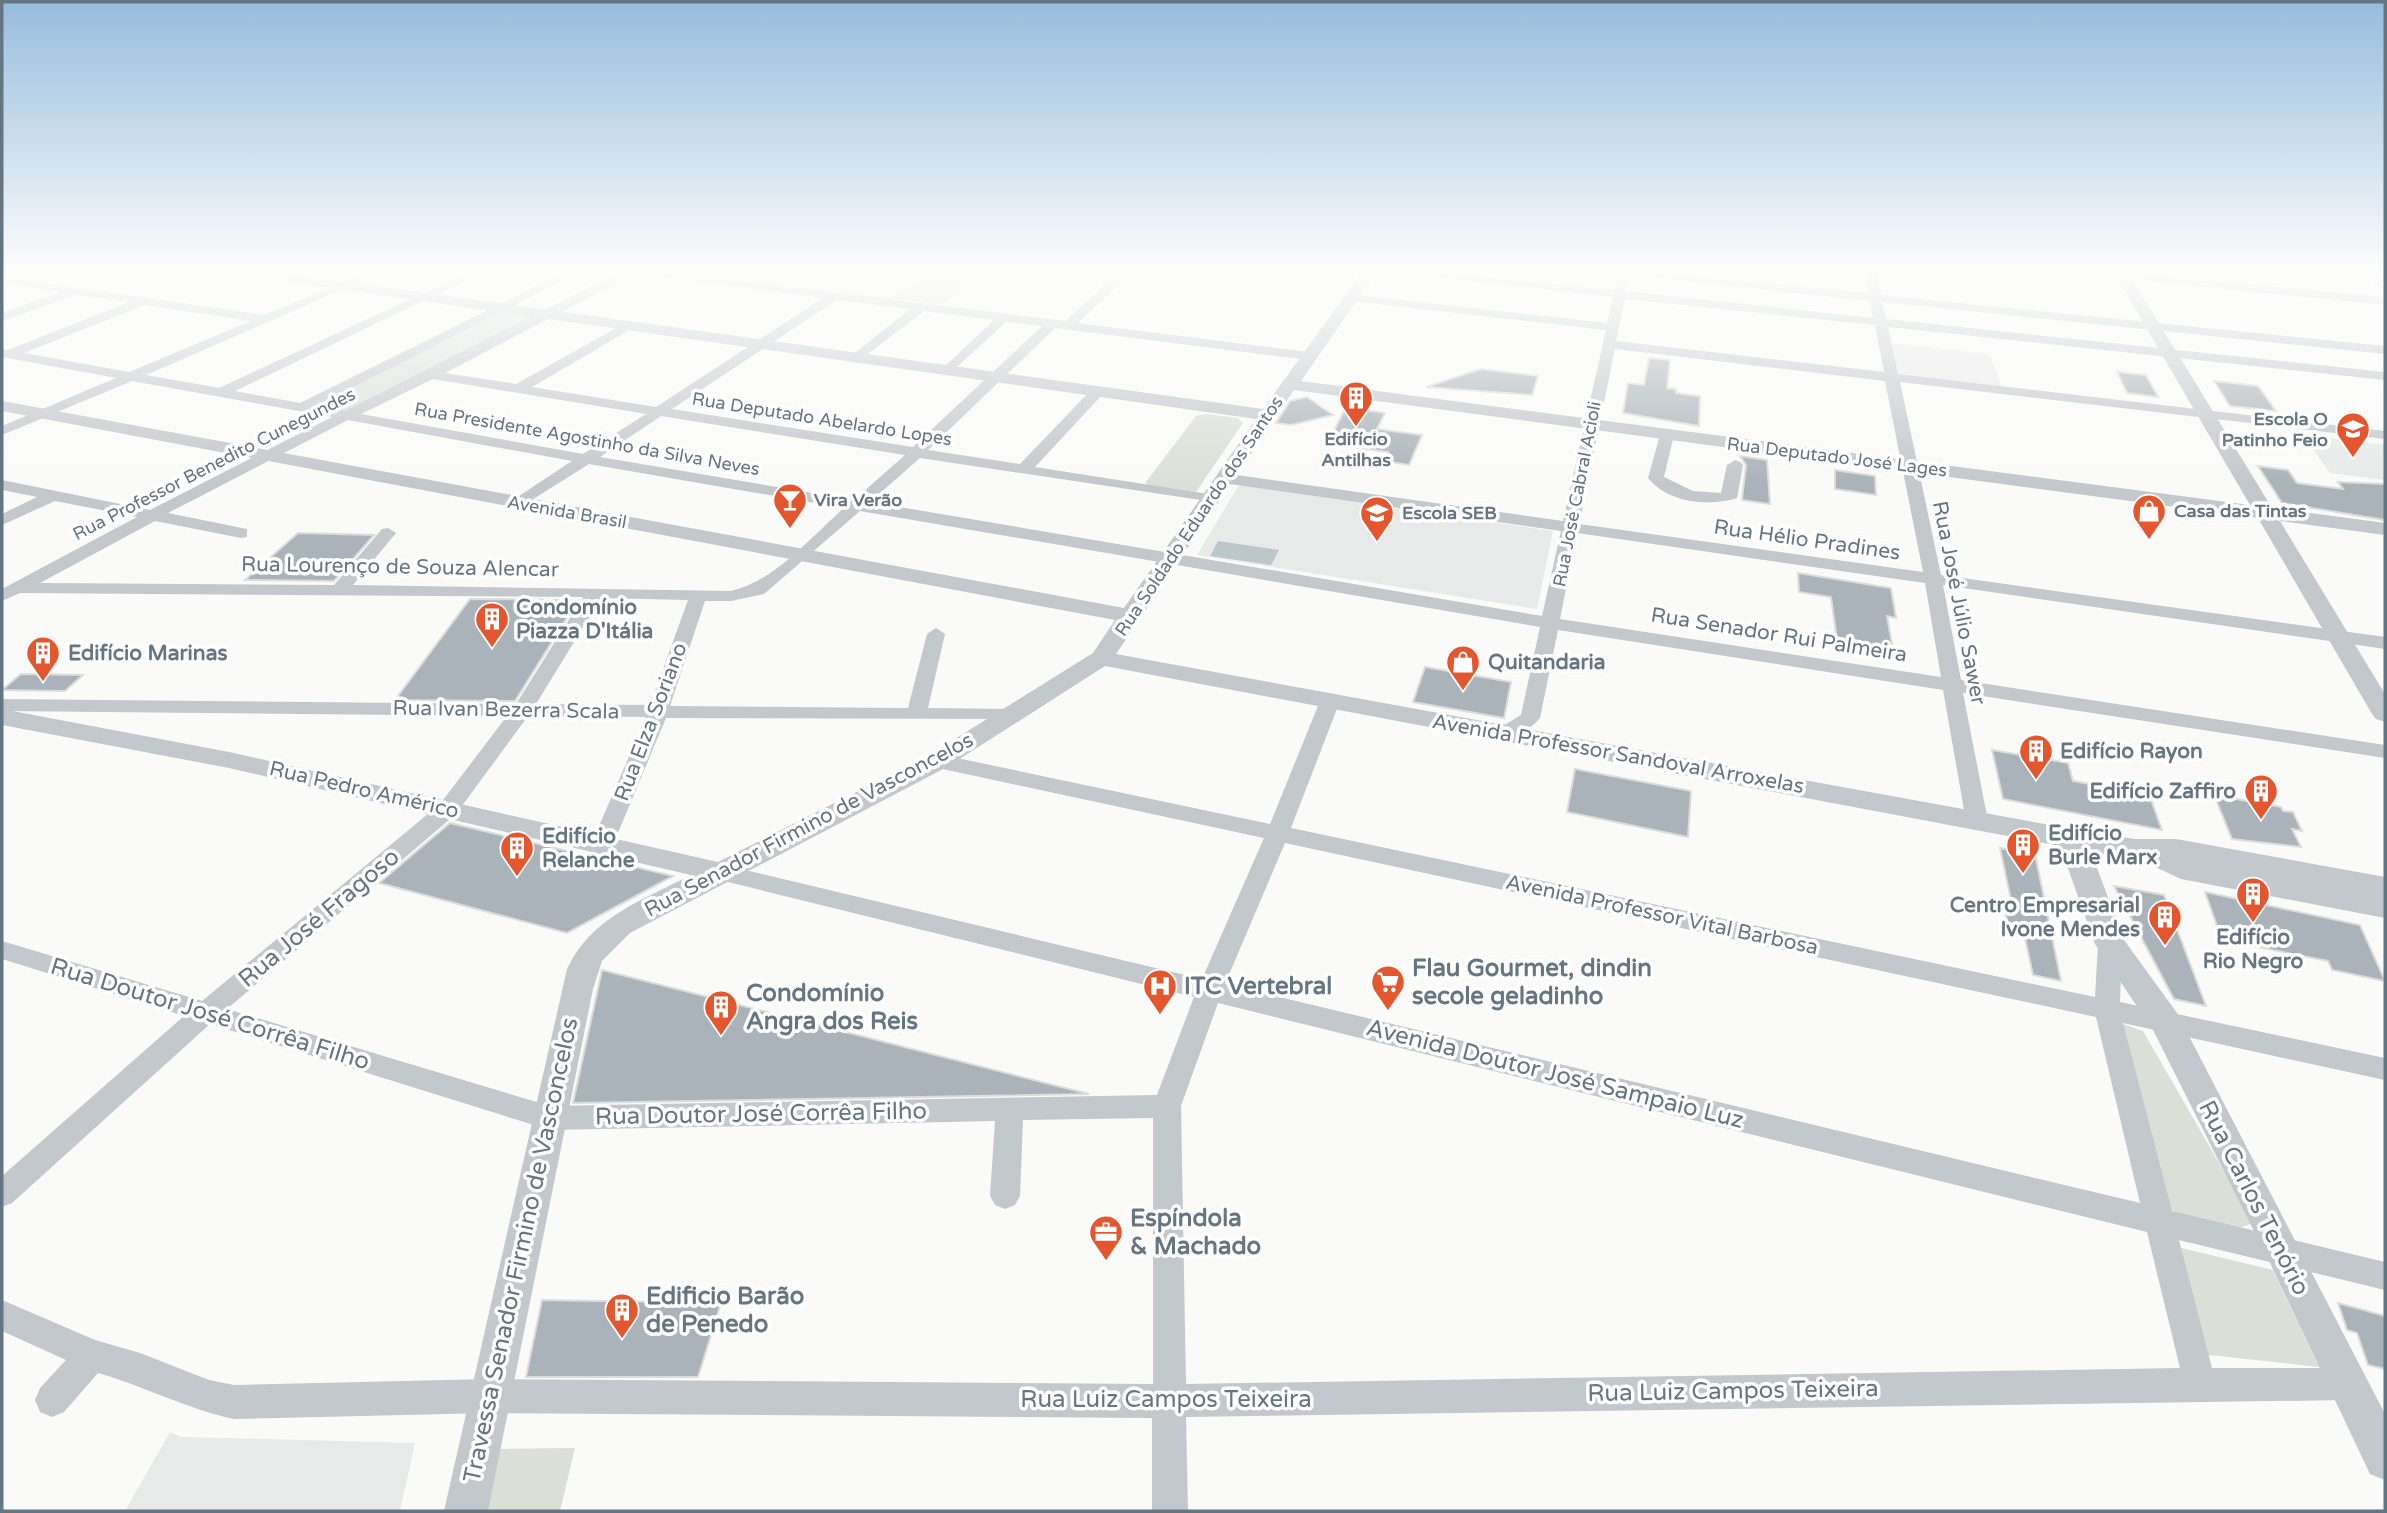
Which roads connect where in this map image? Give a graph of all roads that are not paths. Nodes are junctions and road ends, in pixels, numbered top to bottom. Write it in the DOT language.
graph roads {
  1 [pos="36,342"];
  2 [pos="210,342"];
  3 [pos="330,342"];
  4 [pos="433,342"];
  5 [pos="495,342"];
  6 [pos="599,342"];
  7 [pos="737,342"];
  8 [pos="766,342"];
  9 [pos="878,342"];
  10 [pos="978,342"];
  11 [pos="1033,342"];
  12 [pos="1197,342"];
  13 [pos="1318,342"];
  14 [pos="1885,342"];
  15 [pos="2069,342"];
  16 [pos="2161,342"];
  17 [pos="2300,342"];
  18 [pos="1608,344"];
  19 [pos="761,345"];
  20 [pos="2385,350"];
  21 [pos="2168,352"];
  22 [pos="6,353"];
  23 [pos="1308,356"];
  24 [pos="856,359"];
  25 [pos="948,371"];
  26 [pos="431,375"];
  27 [pos="126,376"];
  28 [pos="995,376"];
  29 [pos="2385,376"];
  30 [pos="1894,379"];
  31 [pos="1289,384"];
  32 [pos="1315,388"];
  33 [pos="518,389"];
  34 [pos="1098,391"];
  35 [pos="222,392"];
  36 [pos="2,407"];
  37 [pos="303,407"];
  38 [pos="1271,410"];
  39 [pos="659,412"];
  40 [pos="42,414"];
  41 [pos="2203,414"];
  42 [pos="346,416"];
  43 [pos="1590,425"];
  44 [pos="2,431"];
  45 [pos="1667,435"];
  46 [pos="2385,435"];
  47 [pos="916,453"];
  48 [pos="263,456"];
  49 [pos="585,459"];
  50 [pos="1735,464"];
  51 [pos="1909,467"];
  52 [pos="1023,470"];
  53 [pos="1223,478"];
  54 [pos="2,485"];
  55 [pos="52,496"];
  56 [pos="1208,499"];
  57 [pos="519,503"];
  58 [pos="855,505"];
  59 [pos="2263,512"];
  60 [pos="152,517"];
  61 [pos="2,520"];
  62 [pos="1571,529"];
  63 [pos="2385,529"];
  64 [pos="241,533"];
  65 [pos="387,533"];
  66 [pos="802,554"];
  67 [pos="1167,559"];
  68 [pos="1933,580"];
  69 [pos="340,589"];
  70 [pos="9,592"];
  71 [pos="595,592"];
  72 [pos="698,596"];
  73 [pos="1132,616"];
  74 [pos="1551,623"];
  75 [pos="936,634"];
  76 [pos="2339,637"];
  77 [pos="2385,643"];
  78 [pos="1101,658"];
  79 [pos="1952,685"];
  80 [pos="1330,701"];
  81 [pos="2,705"];
  82 [pos="523,709"];
  83 [pos="658,712"];
  84 [pos="2385,713"];
  85 [pos="916,715"];
  86 [pos="1011,715"];
  87 [pos="2,717"];
  88 [pos="1530,718"];
  89 [pos="1495,732"];
  90 [pos="1563,744"];
  91 [pos="2385,752"];
  92 [pos="938,761"];
  93 [pos="448,809"];
  94 [pos="1977,821"];
  95 [pos="1278,832"];
  96 [pos="2072,839"];
  97 [pos="601,847"];
  98 [pos="2135,849"];
  99 [pos="724,873"];
  100 [pos="2385,887"];
  101 [pos="2385,907"];
  102 [pos="2110,944"];
  103 [pos="2,950"];
  104 [pos="577,989"];
  105 [pos="1209,991"];
  106 [pos="2107,1012"];
  107 [pos="205,1013"];
  108 [pos="2165,1022"];
  109 [pos="2385,1069"];
  110 [pos="1167,1107"];
  111 [pos="1010,1110"];
  112 [pos="550,1118"];
  113 [pos="2,1194"];
  114 [pos="1005,1196"];
  115 [pos="2160,1221"];
  116 [pos="2283,1251"];
  117 [pos="2385,1276"];
  118 [pos="2,1315"];
  119 [pos="92,1355"];
  120 [pos="2200,1384"];
  121 [pos="2346,1384"];
  122 [pos="489,1396"];
  123 [pos="52,1400"];
  124 [pos="1167,1401"];
  125 [pos="2385,1459"];
  126 [pos="466,1511"];
  127 [pos="1170,1511"];
  1 -- 22 [label="street"];
  2 -- 27 [label="street"];
  3 -- 35 [label="street"];
  4 -- 37 [label="street"];
  5 -- 26 [label="street, Rua Professor Benedito Cunegundes"];
  6 -- 33 [label="street"];
  7 -- 19 [label="street"];
  8 -- 19 [label="street"];
  9 -- 24 [label="street"];
  10 -- 25 [label="street"];
  11 -- 28 [label="street, Rua Lourenço de Souza Alencar"];
  12 -- 23 [label="street"];
  13 -- 23 [label="street, Rua Soldado Eduardo dos Santos"];
  14 -- 30 [label="street, Rua José Júlio Sawer"];
  15 -- 21 [label="street"];
  16 -- 21 [label="street"];
  17 -- 20 [label="street"];
  18 -- 30 [label="street"];
  18 -- 43 [label="street, Rua José Cabral Acioli"];
  19 -- 24 [label="street"];
  19 -- 39 [label="street"];
  21 -- 29 [label="street"];
  21 -- 41 [label="street"];
  22 -- 27 [label="street, Rua Presidente Agostinho da Silva Neves"];
  23 -- 31 [label="street, Rua Soldado Eduardo dos Santos"];
  24 -- 25 [label="street"];
  25 -- 28 [label="street"];
  26 -- 33 [label="street, Rua Deputado Abelardo Lopes"];
  26 -- 42 [label="street, Rua Professor Benedito Cunegundes"];
  27 -- 35 [label="street, Rua Presidente Agostinho da Silva Neves"];
  27 -- 40 [label="street"];
  28 -- 34 [label="street"];
  28 -- 47 [label="street, Rua Lourenço de Souza Alencar"];
  30 -- 41 [label="street"];
  30 -- 51 [label="street, Rua José Júlio Sawer"];
  31 -- 32 [label="street, Rua Deputado José Lages"];
  31 -- 38 [label="street, Rua Soldado Eduardo dos Santos"];
  32 -- 38 [label="street"];
  32 -- 43 [label="street, Rua Deputado José Lages"];
  33 -- 39 [label="street, Rua Deputado Abelardo Lopes"];
  34 -- 38 [label="street"];
  34 -- 52 [label="street"];
  35 -- 37 [label="street, Rua Presidente Agostinho da Silva Neves"];
  36 -- 40 [label="street, Avenida Brasil"];
  37 -- 42 [label="street, Rua Presidente Agostinho da Silva Neves"];
  38 -- 53 [label="street, Rua Soldado Eduardo dos Santos"];
  39 -- 47 [label="street, Rua Deputado Abelardo Lopes"];
  39 -- 49 [label="street"];
  40 -- 44 [label="street"];
  40 -- 48 [label="street, Avenida Brasil"];
  41 -- 46 [label="street"];
  41 -- 59 [label="street"];
  42 -- 48 [label="street, Rua Professor Benedito Cunegundes"];
  42 -- 49 [label="street, Rua Presidente Agostinho da Silva Neves"];
  43 -- 45 [label="street, Rua Deputado José Lages"];
  43 -- 62 [label="street, Rua José Cabral Acioli"];
  45 -- 50 [label="street"];
  45 -- 51 [label="street, Rua Deputado José Lages"];
  47 -- 52 [label="street, Rua Deputado Abelardo Lopes"];
  47 -- 58 [label="street, Rua Lourenço de Souza Alencar"];
  48 -- 57 [label="street, Avenida Brasil"];
  48 -- 60 [label="street, Rua Professor Benedito Cunegundes"];
  49 -- 57 [label="street"];
  49 -- 58 [label="street, Rua Presidente Agostinho da Silva Neves"];
  51 -- 59 [label="street, Rua Deputado José Lages"];
  51 -- 68 [label="street, Rua José Júlio Sawer"];
  52 -- 56 [label="street, Rua Deputado Abelardo Lopes"];
  53 -- 56 [label="street, Rua Soldado Eduardo dos Santos"];
  53 -- 62 [label="street, Rua Hélio Pradines"];
  54 -- 55 [label="street"];
  55 -- 60 [label="street"];
  55 -- 61 [label="street"];
  56 -- 67 [label="street, Rua Soldado Eduardo dos Santos"];
  57 -- 66 [label="street, Avenida Brasil"];
  58 -- 66 [label="street, Rua Lourenço de Souza Alencar"];
  58 -- 67 [label="street, Rua Presidente Agostinho da Silva Neves"];
  59 -- 63 [label="street, Rua Deputado José Lages"];
  59 -- 76 [label="street"];
  60 -- 64 [label="street"];
  60 -- 70 [label="street, Rua Professor Benedito Cunegundes"];
  62 -- 68 [label="street, Rua Hélio Pradines"];
  62 -- 74 [label="street, Rua José Cabral Acioli"];
  65 -- 69 [label="street"];
  66 -- 72 [label="street, Rua Lourenço de Souza Alencar"];
  66 -- 73 [label="street, Avenida Brasil"];
  67 -- 73 [label="street, Rua Soldado Eduardo dos Santos"];
  67 -- 74 [label="street, Rua Senador Rui Palmeira"];
  68 -- 76 [label="street, Rua Hélio Pradines"];
  68 -- 79 [label="street, Rua José Júlio Sawer"];
  69 -- 70 [label="street, Rua Lourenço de Souza Alencar"];
  69 -- 71 [label="street, Rua Lourenço de Souza Alencar"];
  71 -- 72 [label="street, Rua Lourenço de Souza Alencar"];
  71 -- 82 [label="street, Rua José Fragoso"];
  72 -- 83 [label="street, Rua Elza Soriano"];
  73 -- 78 [label="street, Rua Soldado Eduardo dos Santos"];
  74 -- 79 [label="street, Rua Senador Rui Palmeira"];
  74 -- 88 [label="street, Rua José Cabral Acioli"];
  75 -- 85 [label="street"];
  76 -- 77 [label="street, Rua Hélio Pradines"];
  76 -- 84 [label="street"];
  78 -- 80 [label="street, Avenida Professor Sandoval Arroxelas"];
  78 -- 86 [label="street, Rua Senador Firmino de Vasconcelos"];
  79 -- 91 [label="street, Rua Senador Rui Palmeira"];
  79 -- 94 [label="street, Rua José Júlio Sawer"];
  80 -- 89 [label="street, Avenida Professor Sandoval Arroxelas"];
  80 -- 95 [label="street"];
  81 -- 82 [label="street, Rua Ivan Bezerra Scala"];
  82 -- 83 [label="street, Rua Ivan Bezerra Scala"];
  82 -- 93 [label="street, Rua José Fragoso"];
  83 -- 85 [label="street, Rua Ivan Bezerra Scala"];
  83 -- 97 [label="street, Rua Elza Soriano"];
  85 -- 86 [label="street, Rua Ivan Bezerra Scala"];
  86 -- 92 [label="street, Rua Senador Firmino de Vasconcelos"];
  87 -- 93 [label="street, Rua Pedro Américo"];
  88 -- 89 [label="street"];
  88 -- 90 [label="street"];
  89 -- 90 [label="street, Avenida Professor Sandoval Arroxelas"];
  90 -- 94 [label="street, Avenida Professor Sandoval Arroxelas"];
  92 -- 95 [label="street, Avenida Professor Vital Barbosa"];
  92 -- 99 [label="street, Rua Senador Firmino de Vasconcelos"];
  93 -- 97 [label="street, Rua Pedro Américo"];
  93 -- 107 [label="street, Rua José Fragoso"];
  94 -- 96 [label="street, Avenida Professor Sandoval Arroxelas"];
  95 -- 105 [label="street"];
  95 -- 106 [label="street, Avenida Professor Vital Barbosa"];
  96 -- 98 [label="street, Avenida Professor Sandoval Arroxelas"];
  96 -- 102 [label="street, Rua Carlos Tenório"];
  97 -- 99 [label="street, Rua Pedro Américo"];
  98 -- 100 [label="street, Avenida Professor Sandoval Arroxelas"];
  98 -- 101 [label="street, Avenida Professor Sandoval Arroxelas"];
  99 -- 104 [label="street, Rua Senador Firmino de Vasconcelos"];
  99 -- 105 [label="street, Avenida Doutor José Sampaio Luz"];
  102 -- 106 [label="street, Rua Carlos Tenório"];
  102 -- 108 [label="street, Rua Carlos Tenório"];
  103 -- 107 [label="street, Rua Doutor José Corrêa Filho"];
  104 -- 112 [label="street, Travessa Senador Firmino de Vasconcelos"];
  105 -- 110 [label="street"];
  105 -- 115 [label="street, Avenida Doutor José Sampaio Luz"];
  106 -- 108 [label="street, Avenida Professor Vital Barbosa"];
  106 -- 115 [label="street, Rua Carlos Tenório"];
  107 -- 112 [label="street, Rua Doutor José Corrêa Filho"];
  107 -- 113 [label="street, Rua José Fragoso"];
  108 -- 109 [label="street, Avenida Professor Vital Barbosa"];
  108 -- 116 [label="street, Rua Carlos Tenório"];
  110 -- 111 [label="street, Rua Doutor José Corrêa Filho"];
  110 -- 124 [label="street"];
  111 -- 112 [label="street, Rua Doutor José Corrêa Filho"];
  111 -- 114 [label="street"];
  112 -- 122 [label="street, Travessa Senador Firmino de Vasconcelos"];
  115 -- 116 [label="street, Avenida Doutor José Sampaio Luz"];
  115 -- 120 [label="street, Rua Carlos Tenório"];
  116 -- 117 [label="street, Avenida Doutor José Sampaio Luz"];
  116 -- 121 [label="street, Rua Carlos Tenório"];
  118 -- 119 [label="street, Rua Luiz Campos Teixeira"];
  119 -- 122 [label="street, Rua Luiz Campos Teixeira"];
  119 -- 123 [label="street"];
  120 -- 121 [label="street, Rua Luiz Campos Teixeira"];
  120 -- 124 [label="street, Rua Luiz Campos Teixeira"];
  121 -- 125 [label="street, Rua Carlos Tenório"];
  122 -- 124 [label="street, Rua Luiz Campos Teixeira"];
  122 -- 126 [label="street, Travessa Senador Firmino de Vasconcelos"];
  124 -- 127 [label="street"];
}
